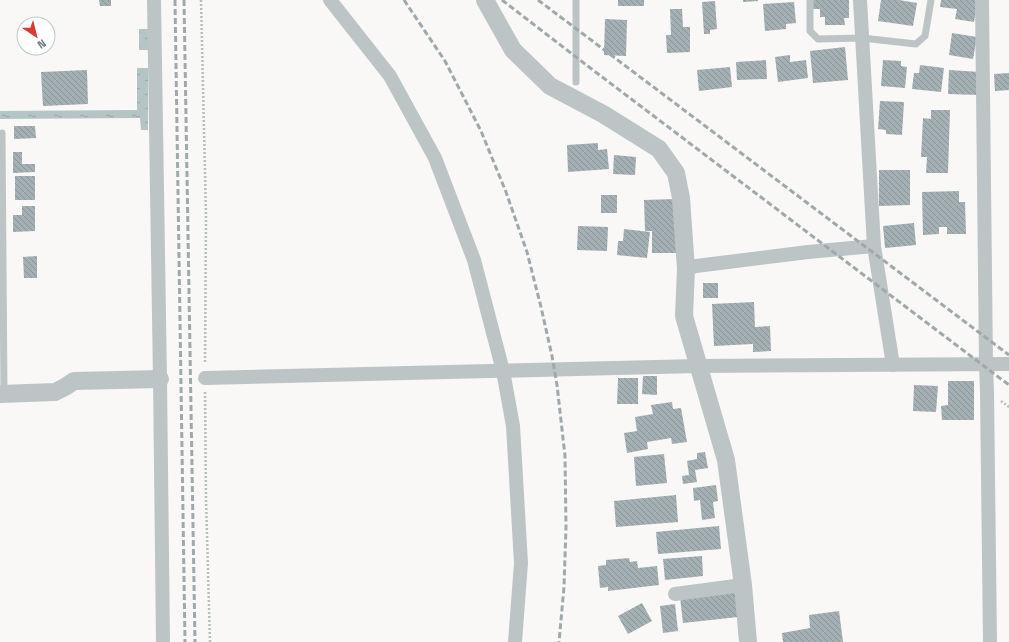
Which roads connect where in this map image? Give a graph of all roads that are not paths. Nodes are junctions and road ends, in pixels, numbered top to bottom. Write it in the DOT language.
graph roads {
  1 [pos="154,0"];
  2 [pos="330,0"];
  3 [pos="485,0"];
  4 [pos="576,0"];
  5 [pos="810,0"];
  6 [pos="860,0"];
  7 [pos="931,0"];
  8 [pos="982,0"];
  9 [pos="862,38"];
  10 [pos="576,82"];
  11 [pos="2,133"];
  12 [pos="874,246"];
  13 [pos="686,269"];
  14 [pos="1009,364"];
  15 [pos="893,365"];
  16 [pos="986,365"];
  17 [pos="698,366"];
  18 [pos="503,371"];
  19 [pos="205,378"];
  20 [pos="160,379"];
  21 [pos="2,394"];
  22 [pos="743,585"];
  23 [pos="675,594"];
  24 [pos="163,642"];
  25 [pos="515,642"];
  26 [pos="748,642"];
  27 [pos="990,642"];
  1 -- 20 [label="street"];
  2 -- 18 [label="street"];
  3 -- 13 [label="street"];
  4 -- 10 [label="lane"];
  5 -- 9 [label="lane"];
  6 -- 9 [label="street"];
  7 -- 9 [label="lane"];
  8 -- 16 [label="street"];
  9 -- 12 [label="street"];
  11 -- 21 [label="lane"];
  12 -- 13 [label="street"];
  12 -- 15 [label="street"];
  13 -- 17 [label="street"];
  14 -- 16 [label="street"];
  15 -- 16 [label="street"];
  15 -- 17 [label="street"];
  16 -- 27 [label="street"];
  17 -- 18 [label="street"];
  17 -- 22 [label="street"];
  18 -- 19 [label="street"];
  18 -- 25 [label="street"];
  20 -- 21 [label="street"];
  20 -- 24 [label="street"];
  22 -- 23 [label="street"];
  22 -- 26 [label="street"];
}
